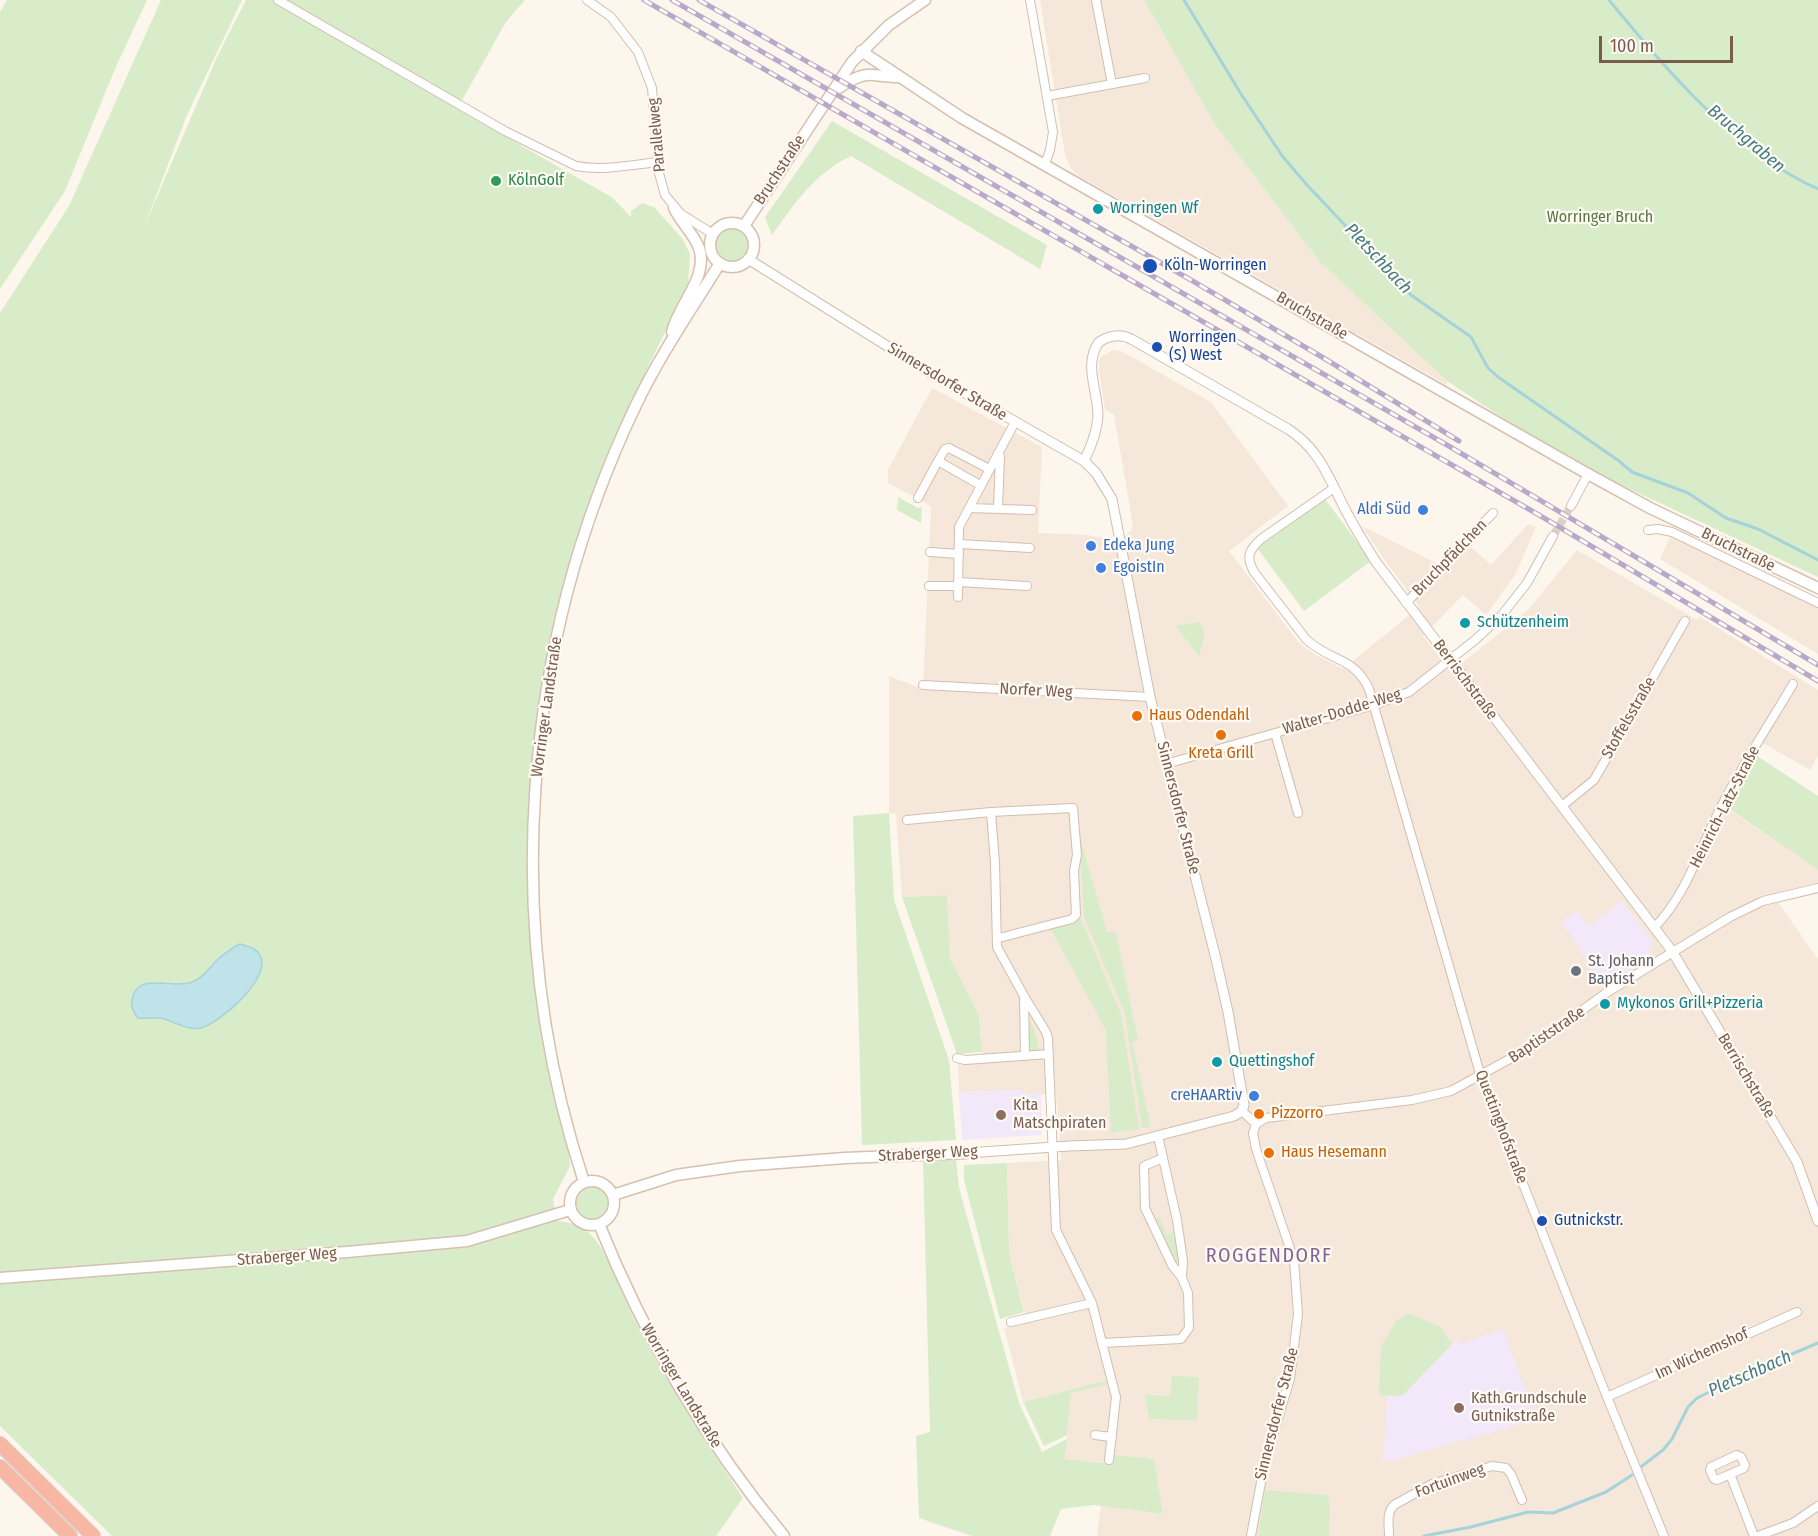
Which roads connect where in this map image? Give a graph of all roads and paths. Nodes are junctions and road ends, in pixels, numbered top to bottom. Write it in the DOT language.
graph roads {
  1 [pos="278,0"];
  2 [pos="587,0"];
  3 [pos="925,0"];
  4 [pos="1030,0"];
  5 [pos="1096,0"];
  6 [pos="861,51"];
  7 [pos="898,77"];
  8 [pos="1145,78"];
  9 [pos="1112,84"];
  10 [pos="830,93"];
  11 [pos="1047,96"];
  12 [pos="658,162"];
  13 [pos="1045,164"];
  14 [pos="674,208"];
  15 [pos="744,226"];
  16 [pos="713,234"];
  17 [pos="748,259"];
  18 [pos="720,263"];
  19 [pos="669,344"];
  20 [pos="1015,422"];
  21 [pos="998,453"];
  22 [pos="938,461"];
  23 [pos="1084,461"];
  24 [pos="989,469"];
  25 [pos="1588,474"];
  26 [pos="980,484"];
  27 [pos="1334,488"];
  28 [pos="918,498"];
  29 [pos="1571,506"];
  30 [pos="969,508"];
  31 [pos="998,509"];
  32 [pos="1032,510"];
  33 [pos="1493,513"];
  34 [pos="1648,530"];
  35 [pos="1553,536"];
  36 [pos="959,544"];
  37 [pos="1030,548"];
  38 [pos="930,552"];
  39 [pos="959,554"];
  40 [pos="958,584"];
  41 [pos="929,586"];
  42 [pos="1027,586"];
  43 [pos="1818,588"];
  44 [pos="958,597"];
  45 [pos="1406,603"];
  46 [pos="1818,603"];
  47 [pos="1685,621"];
  48 [pos="1450,660"];
  49 [pos="1793,684"];
  50 [pos="922,685"];
  51 [pos="1150,697"];
  52 [pos="1374,705"];
  53 [pos="1275,733"];
  54 [pos="1166,764"];
  55 [pos="1562,806"];
  56 [pos="991,812"];
  57 [pos="1298,813"];
  58 [pos="907,820"];
  59 [pos="1818,888"];
  60 [pos="1654,928"];
  61 [pos="999,938"];
  62 [pos="1672,951"];
  63 [pos="1024,996"];
  64 [pos="1049,1054"];
  65 [pos="1026,1056"];
  66 [pos="957,1058"];
  67 [pos="1481,1077"];
  68 [pos="1242,1111"];
  69 [pos="1256,1124"];
  70 [pos="1158,1136"];
  71 [pos="1052,1147"];
  72 [pos="967,1153"];
  73 [pos="1163,1158"];
  74 [pos="584,1182"];
  75 [pos="613,1196"];
  76 [pos="570,1210"];
  77 [pos="1818,1221"];
  78 [pos="599,1224"];
  79 [pos="0,1278"];
  80 [pos="1182,1278"];
  81 [pos="1092,1302"];
  82 [pos="1797,1312"];
  83 [pos="1011,1322"];
  84 [pos="1102,1343"];
  85 [pos="1607,1398"];
  86 [pos="1095,1435"];
  87 [pos="1112,1437"];
  88 [pos="0,1444"];
  89 [pos="1109,1460"];
  90 [pos="0,1467"];
  91 [pos="1730,1474"];
  92 [pos="1522,1500"];
  93 [pos="1818,1506"];
  94 [pos="70,1536"];
  95 [pos="93,1536"];
  96 [pos="784,1536"];
  97 [pos="1251,1536"];
  98 [pos="1389,1536"];
  99 [pos="1665,1536"];
  100 [pos="1756,1536"];
  1 -- 12 [label="street"];
  2 -- 12 [label="street, Parallelweg"];
  3 -- 6 [label="main road"];
  4 -- 11 [label="street"];
  5 -- 9 [label="street"];
  6 -- 7 [label="main road, Bruchstraße"];
  6 -- 10 [label="main road"];
  7 -- 10 [label="main road"];
  7 -- 13 [label="main road, Bruchstraße"];
  8 -- 9 [label="street"];
  9 -- 11 [label="street"];
  10 -- 15 [label="main road, Bruchstraße"];
  11 -- 13 [label="street"];
  12 -- 14 [label="street, Parallelweg"];
  13 -- 25 [label="main road, Bruchstraße"];
  14 -- 16 [label="street, Parallelweg"];
  14 -- 19 [label="main road"];
  15 -- 16 [label="main road"];
  15 -- 17 [label="main road"];
  16 -- 18 [label="main road"];
  17 -- 18 [label="main road"];
  17 -- 20 [label="street, Sinnersdorfer Straße"];
  18 -- 19 [label="main road, Worringer Landstraße"];
  19 -- 74 [label="main road, Worringer Landstraße"];
  20 -- 21 [label="street"];
  20 -- 23 [label="street, Sinnersdorfer Straße"];
  21 -- 24 [label="street"];
  21 -- 31 [label="street"];
  22 -- 24 [label="street"];
  22 -- 26 [label="street"];
  22 -- 28 [label="street"];
  23 -- 27 [label="street, Berrischstraße"];
  23 -- 51 [label="street, Sinnersdorfer Straße"];
  24 -- 26 [label="street"];
  25 -- 29 [label="street"];
  25 -- 43 [label="main road, Bruchstraße"];
  26 -- 30 [label="street"];
  27 -- 45 [label="street, Berrischstraße"];
  27 -- 52 [label="street, Quettinghofstraße"];
  30 -- 31 [label="street"];
  30 -- 36 [label="street"];
  31 -- 32 [label="street"];
  33 -- 45 [label="street, Bruchpfädchen"];
  34 -- 46 [label="street, Bruchstraße"];
  35 -- 48 [label="street, Walter-Dodde-Weg"];
  36 -- 37 [label="street"];
  36 -- 39 [label="street"];
  38 -- 39 [label="street"];
  39 -- 40 [label="street"];
  40 -- 41 [label="street"];
  40 -- 42 [label="street"];
  40 -- 44 [label="street"];
  45 -- 48 [label="street, Berrischstraße"];
  47 -- 55 [label="street, Stoffelsstraße"];
  48 -- 52 [label="street, Walter-Dodde-Weg"];
  48 -- 55 [label="street, Berrischstraße"];
  49 -- 60 [label="street, Heinrich-Latz-Straße"];
  50 -- 51 [label="street, Norfer Weg"];
  51 -- 54 [label="street, Sinnersdorfer Straße"];
  52 -- 53 [label="street, Walter-Dodde-Weg"];
  52 -- 67 [label="street, Quettinghofstraße"];
  53 -- 54 [label="street, Walter-Dodde-Weg"];
  53 -- 57 [label="street, Walter-Dodde-Weg"];
  54 -- 68 [label="street, Sinnersdorfer Straße"];
  55 -- 60 [label="street, Berrischstraße"];
  56 -- 58 [label="street"];
  56 -- 61 [label="street"];
  56 -- 61 [label="street"];
  59 -- 62 [label="street, Baptiststraße"];
  60 -- 62 [label="street, Berrischstraße"];
  61 -- 63 [label="street"];
  62 -- 67 [label="street, Baptiststraße"];
  62 -- 77 [label="street, Berrischstraße"];
  63 -- 64 [label="street"];
  63 -- 65 [label="street"];
  64 -- 65 [label="street"];
  64 -- 71 [label="street"];
  65 -- 66 [label="street"];
  67 -- 69 [label="street, Baptiststraße"];
  67 -- 85 [label="street, Quettinghofstraße"];
  68 -- 69 [label="street"];
  68 -- 70 [label="street, Straberger Weg"];
  69 -- 97 [label="street, Sinnersdorfer Straße"];
  70 -- 71 [label="street, Straberger Weg"];
  70 -- 73 [label="street"];
  71 -- 72 [label="street, Straberger Weg"];
  71 -- 81 [label="street"];
  72 -- 75 [label="main road, Straberger Weg"];
  73 -- 80 [label="street"];
  73 -- 80 [label="street"];
  74 -- 75 [label="main road"];
  74 -- 76 [label="main road"];
  75 -- 78 [label="main road"];
  76 -- 78 [label="main road"];
  76 -- 79 [label="main road, Straberger Weg"];
  78 -- 96 [label="main road, Worringer Landstraße"];
  80 -- 84 [label="street"];
  81 -- 83 [label="street"];
  81 -- 84 [label="street"];
  82 -- 85 [label="street, Im Wichemshof"];
  84 -- 87 [label="street"];
  85 -- 99 [label="street, Quettinghofstraße"];
  86 -- 87 [label="street"];
  87 -- 89 [label="street"];
  88 -- 95 [label="highway"];
  90 -- 94 [label="highway"];
  91 -- 100 [label="street"];
  92 -- 98 [label="street, Fortuinweg"];
  93 -- 100 [label="street"];
}
